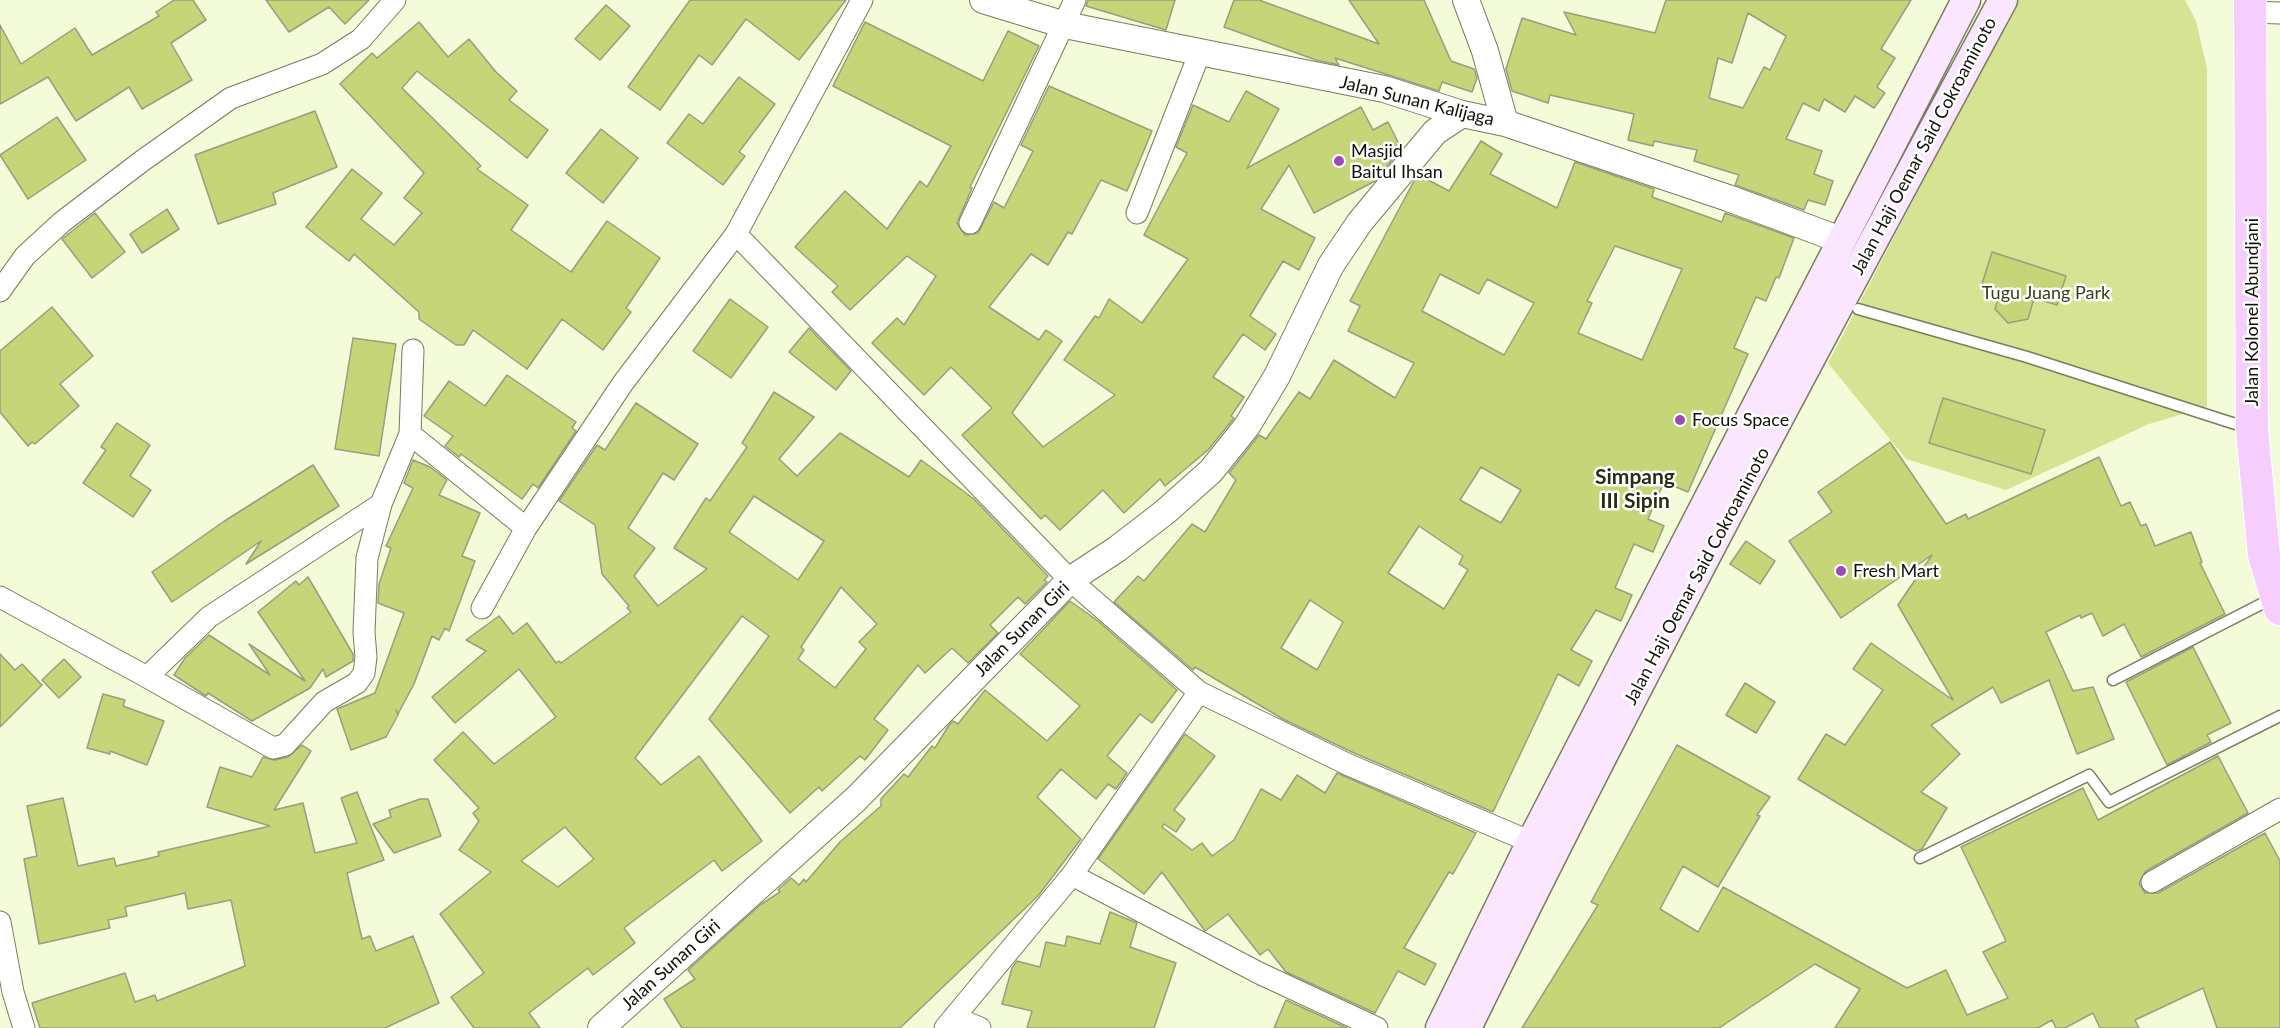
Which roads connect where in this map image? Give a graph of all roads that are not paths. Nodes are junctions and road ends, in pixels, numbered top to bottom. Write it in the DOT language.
graph roads {
  1 [pos="395,0"];
  2 [pos="862,0"];
  3 [pos="982,0"];
  4 [pos="1075,0"];
  5 [pos="1466,0"];
  6 [pos="1966,0"];
  7 [pos="2003,0"];
  8 [pos="2256,6"];
  9 [pos="1065,25"];
  10 [pos="1200,52"];
  11 [pos="1461,114"];
  12 [pos="1505,123"];
  13 [pos="1137,213"];
  14 [pos="970,223"];
  15 [pos="736,234"];
  16 [pos="1841,240"];
  17 [pos="0,291"];
  18 [pos="1858,309"];
  19 [pos="413,350"];
  20 [pos="2252,430"];
  21 [pos="410,434"];
  22 [pos="381,504"];
  23 [pos="526,528"];
  24 [pos="2272,552"];
  25 [pos="1070,580"];
  26 [pos="0,597"];
  27 [pos="2278,603"];
  28 [pos="482,608"];
  29 [pos="147,677"];
  30 [pos="2113,680"];
  31 [pos="1199,692"];
  32 [pos="2280,716"];
  33 [pos="2280,809"];
  34 [pos="1531,842"];
  35 [pos="1920,858"];
  36 [pos="1072,875"];
  37 [pos="2152,882"];
  38 [pos="0,927"];
  39 [pos="949,1022"];
  40 [pos="24,1028"];
  41 [pos="602,1028"];
  42 [pos="980,1028"];
  43 [pos="1377,1028"];
  44 [pos="1440,1028"];
  45 [pos="1467,1028"];
  1 -- 17 [label="street"];
  2 -- 15 [label="street"];
  3 -- 9 [label="street, Jalan Sunan Kalijaga"];
  4 -- 9 [label="street"];
  5 -- 12 [label="street"];
  6 -- 16 [label="main road, Jalan Haji Oemar Said Cokroaminoto"];
  7 -- 45 [label="main road, Jalan Haji Oemar Said Cokroaminoto"];
  8 -- 20 [label="main road, Jalan Kolonel Abundjani"];
  9 -- 10 [label="street, Jalan Sunan Kalijaga"];
  9 -- 14 [label="street"];
  10 -- 11 [label="street, Jalan Sunan Kalijaga"];
  10 -- 13 [label="street"];
  11 -- 12 [label="street, Jalan Sunan Kalijaga"];
  11 -- 25 [label="street, Jalan Sunan Giri"];
  12 -- 16 [label="street, Jalan Sunan Kalijaga"];
  15 -- 23 [label="street"];
  15 -- 25 [label="street"];
  16 -- 34 [label="main road, Jalan Haji Oemar Said Cokroaminoto"];
  18 -- 20 [label="lane"];
  19 -- 21 [label="street"];
  20 -- 24 [label="main road, Jalan Kolonel Abundjani"];
  21 -- 22 [label="street"];
  21 -- 23 [label="street"];
  22 -- 29 [label="street"];
  22 -- 29 [label="street"];
  23 -- 28 [label="street"];
  24 -- 27 [label="main road, Jalan Kolonel Abundjani"];
  25 -- 31 [label="street"];
  25 -- 41 [label="street, Jalan Sunan Giri"];
  26 -- 29 [label="street"];
  27 -- 30 [label="lane"];
  31 -- 34 [label="street"];
  31 -- 36 [label="street"];
  32 -- 35 [label="lane"];
  33 -- 37 [label="street"];
  34 -- 44 [label="main road, Jalan Haji Oemar Said Cokroaminoto"];
  36 -- 39 [label="street"];
  36 -- 43 [label="street"];
  38 -- 40 [label="street"];
  39 -- 42 [label="street"];
}
